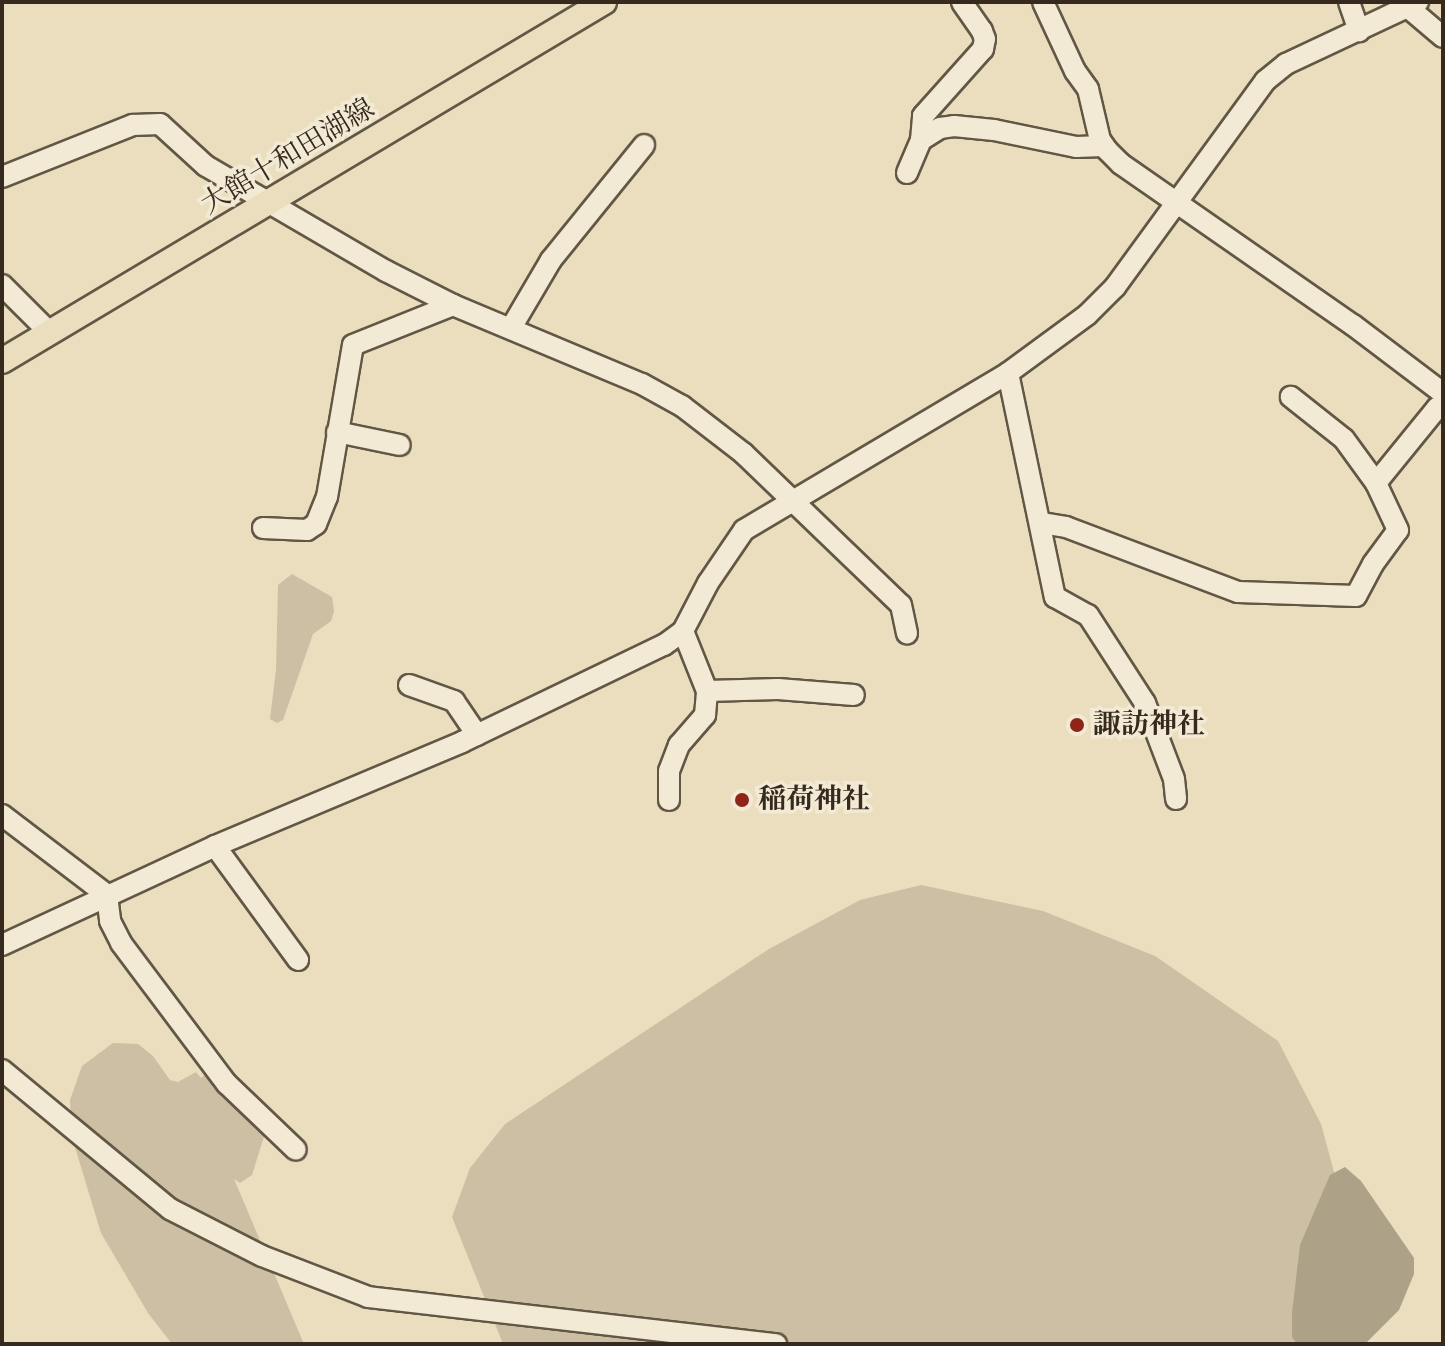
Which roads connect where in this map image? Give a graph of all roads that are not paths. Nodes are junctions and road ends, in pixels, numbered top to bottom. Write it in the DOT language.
graph roads {
  1 [pos="604,2"];
  2 [pos="962,2"];
  3 [pos="1043,2"];
  4 [pos="1349,2"];
  5 [pos="1414,5"];
  6 [pos="1359,31"];
  7 [pos="1443,37"];
  8 [pos="921,140"];
  9 [pos="644,145"];
  10 [pos="1104,146"];
  11 [pos="907,173"];
  12 [pos="2,177"];
  13 [pos="1175,202"];
  14 [pos="269,203"];
  15 [pos="2,285"];
  16 [pos="453,305"];
  17 [pos="511,328"];
  18 [pos="50,333"];
  19 [pos="2,361"];
  20 [pos="1008,373"];
  21 [pos="1443,393"];
  22 [pos="1291,397"];
  23 [pos="1443,406"];
  24 [pos="337,432"];
  25 [pos="400,445"];
  26 [pos="1376,483"];
  27 [pos="792,501"];
  28 [pos="1041,523"];
  29 [pos="263,528"];
  30 [pos="683,631"];
  31 [pos="907,633"];
  32 [pos="409,685"];
  33 [pos="707,691"];
  34 [pos="854,695"];
  35 [pos="477,735"];
  36 [pos="1176,799"];
  37 [pos="669,800"];
  38 [pos="2,815"];
  39 [pos="215,846"];
  40 [pos="107,895"];
  41 [pos="2,945"];
  42 [pos="298,960"];
  43 [pos="2,1070"];
  44 [pos="296,1150"];
  45 [pos="776,1344"];
  1 -- 14 [label="main road, 大館十和田湖線"];
  2 -- 8 [label="street"];
  3 -- 10 [label="street"];
  4 -- 6 [label="street"];
  5 -- 6 [label="street"];
  5 -- 7 [label="street"];
  6 -- 13 [label="street"];
  8 -- 10 [label="street"];
  8 -- 11 [label="street"];
  9 -- 17 [label="street"];
  10 -- 13 [label="street"];
  12 -- 14 [label="street"];
  13 -- 20 [label="street"];
  13 -- 21 [label="street"];
  14 -- 16 [label="street"];
  14 -- 18 [label="main road, 大館十和田湖線"];
  15 -- 18 [label="street"];
  16 -- 17 [label="street"];
  16 -- 24 [label="street"];
  17 -- 27 [label="street"];
  18 -- 19 [label="main road, 大館十和田湖線"];
  20 -- 27 [label="street"];
  20 -- 28 [label="street"];
  22 -- 26 [label="street"];
  23 -- 26 [label="street"];
  24 -- 25 [label="street"];
  24 -- 29 [label="street"];
  26 -- 28 [label="street"];
  27 -- 30 [label="street"];
  27 -- 31 [label="street"];
  28 -- 36 [label="street"];
  30 -- 33 [label="street"];
  30 -- 35 [label="street"];
  32 -- 35 [label="street"];
  33 -- 34 [label="street"];
  33 -- 37 [label="street"];
  35 -- 39 [label="street"];
  38 -- 40 [label="street"];
  39 -- 40 [label="street"];
  39 -- 42 [label="street"];
  40 -- 41 [label="street"];
  40 -- 44 [label="street"];
  43 -- 45 [label="street"];
}
